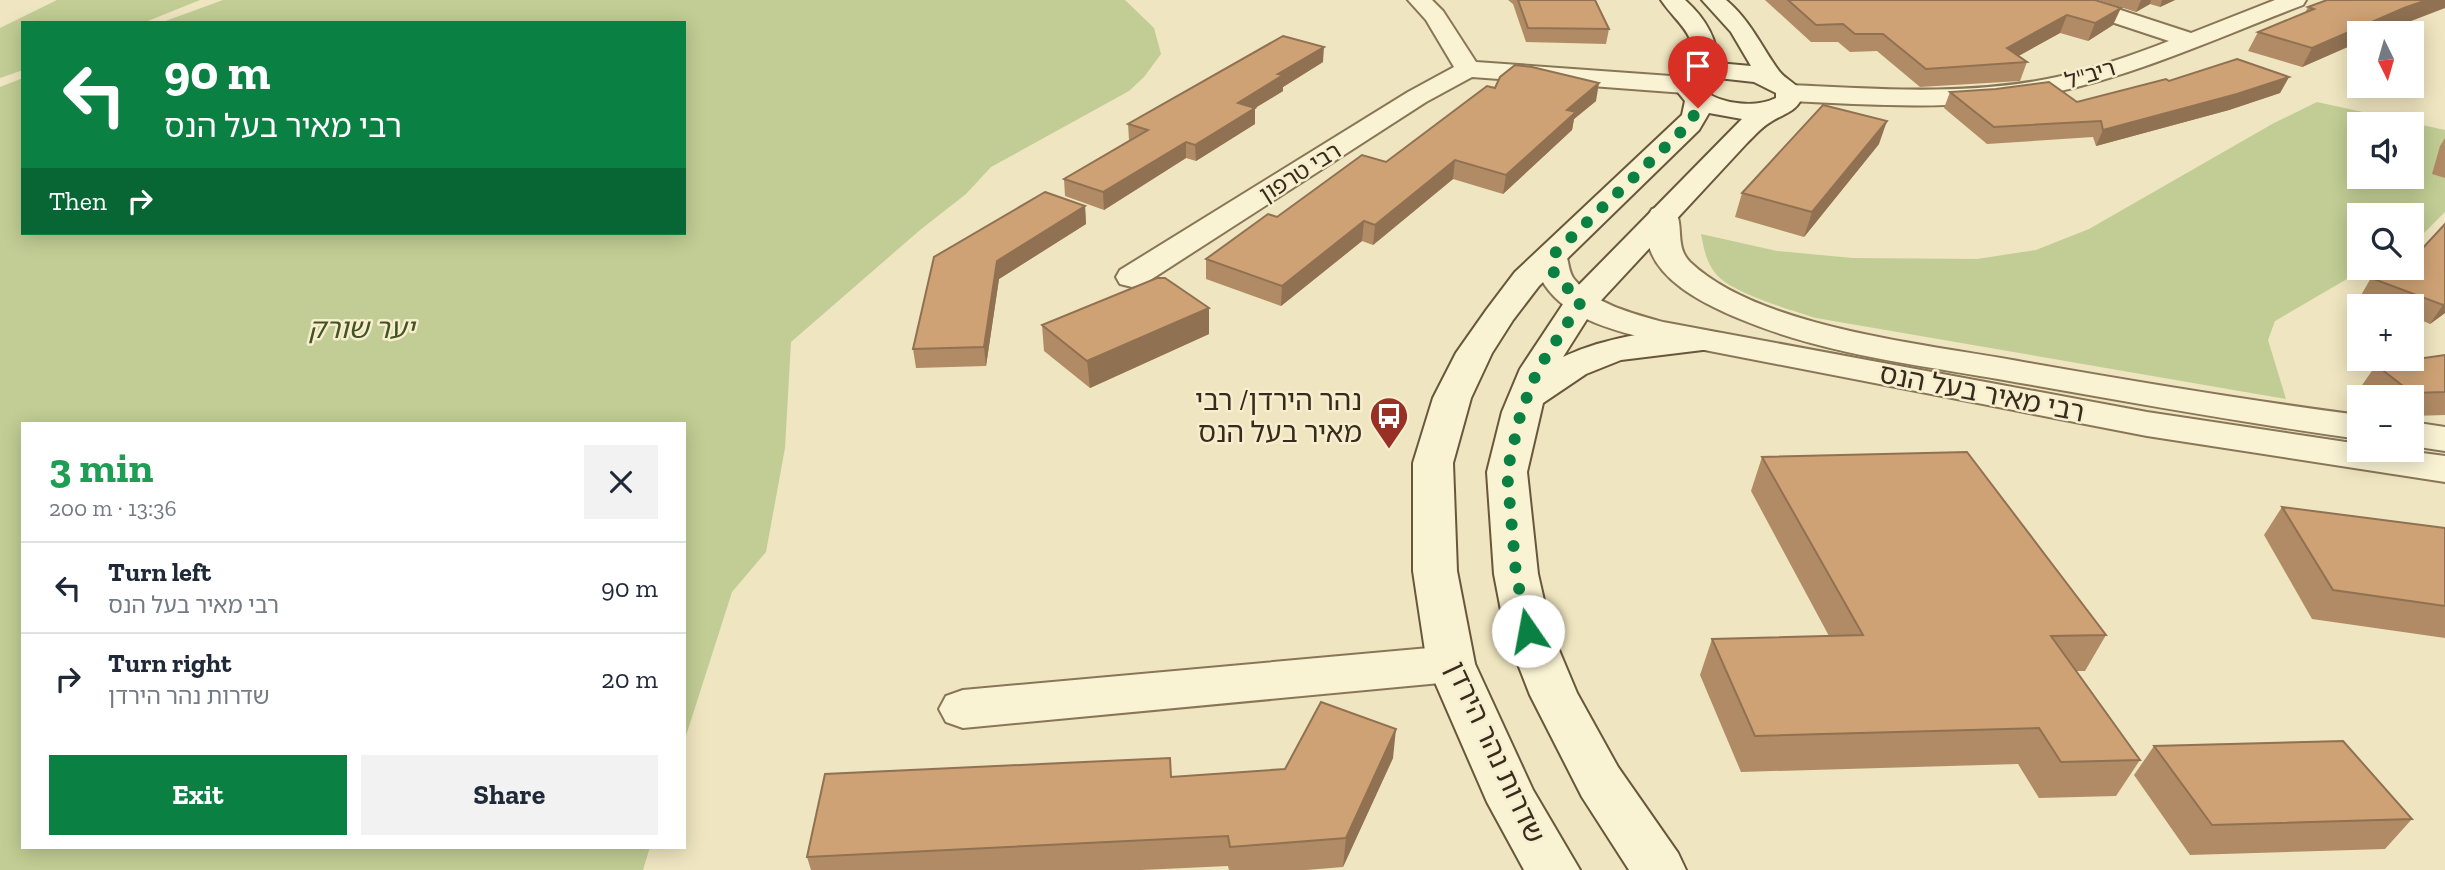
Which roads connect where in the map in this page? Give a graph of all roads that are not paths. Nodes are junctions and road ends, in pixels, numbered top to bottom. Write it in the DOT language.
graph roads {
  1 [pos="1419,0"];
  2 [pos="1672,0"];
  3 [pos="1713,0"];
  4 [pos="2068,0"];
  5 [pos="2295,0"];
  6 [pos="2190,40"];
  7 [pos="1468,69"];
  8 [pos="1696,86"];
  9 [pos="1779,94"];
  10 [pos="1663,215"];
  11 [pos="1552,256"];
  12 [pos="1132,277"];
  13 [pos="1581,302"];
  14 [pos="1707,341"];
  15 [pos="1526,398"];
  16 [pos="2347,426"];
  17 [pos="2424,436"];
  18 [pos="2445,439"];
  19 [pos="2445,469"];
  20 [pos="1451,664"];
  21 [pos="963,709"];
  22 [pos="1553,870"];
  23 [pos="1659,870"];
  1 -- 7 [label="street"];
  2 -- 8 [label="street, שדרות נהר הירדן"];
  3 -- 9 [label="street"];
  4 -- 6 [label="street"];
  5 -- 6 [label="street, ריב\"ל"];
  6 -- 9 [label="street, ריב\"ל"];
  7 -- 8 [label="street"];
  7 -- 12 [label="street, רבי טרפון"];
  8 -- 9 [label="street"];
  8 -- 9 [label="street"];
  8 -- 11 [label="street, שדרות נהר הירדן"];
  9 -- 10 [label="street"];
  10 -- 13 [label="street"];
  10 -- 16 [label="street, רבי מאיר בעל הנס"];
  11 -- 13 [label="street, רבי מאיר בעל הנס"];
  11 -- 20 [label="street, שדרות נהר הירדן"];
  13 -- 14 [label="street, רבי מאיר בעל הנס"];
  13 -- 15 [label="street"];
  14 -- 15 [label="street"];
  14 -- 19 [label="street, רבי מאיר בעל הנס"];
  15 -- 23 [label="street"];
  17 -- 18 [label="street"];
  20 -- 21 [label="street"];
  20 -- 22 [label="street, שדרות נהר הירדן"];
}
